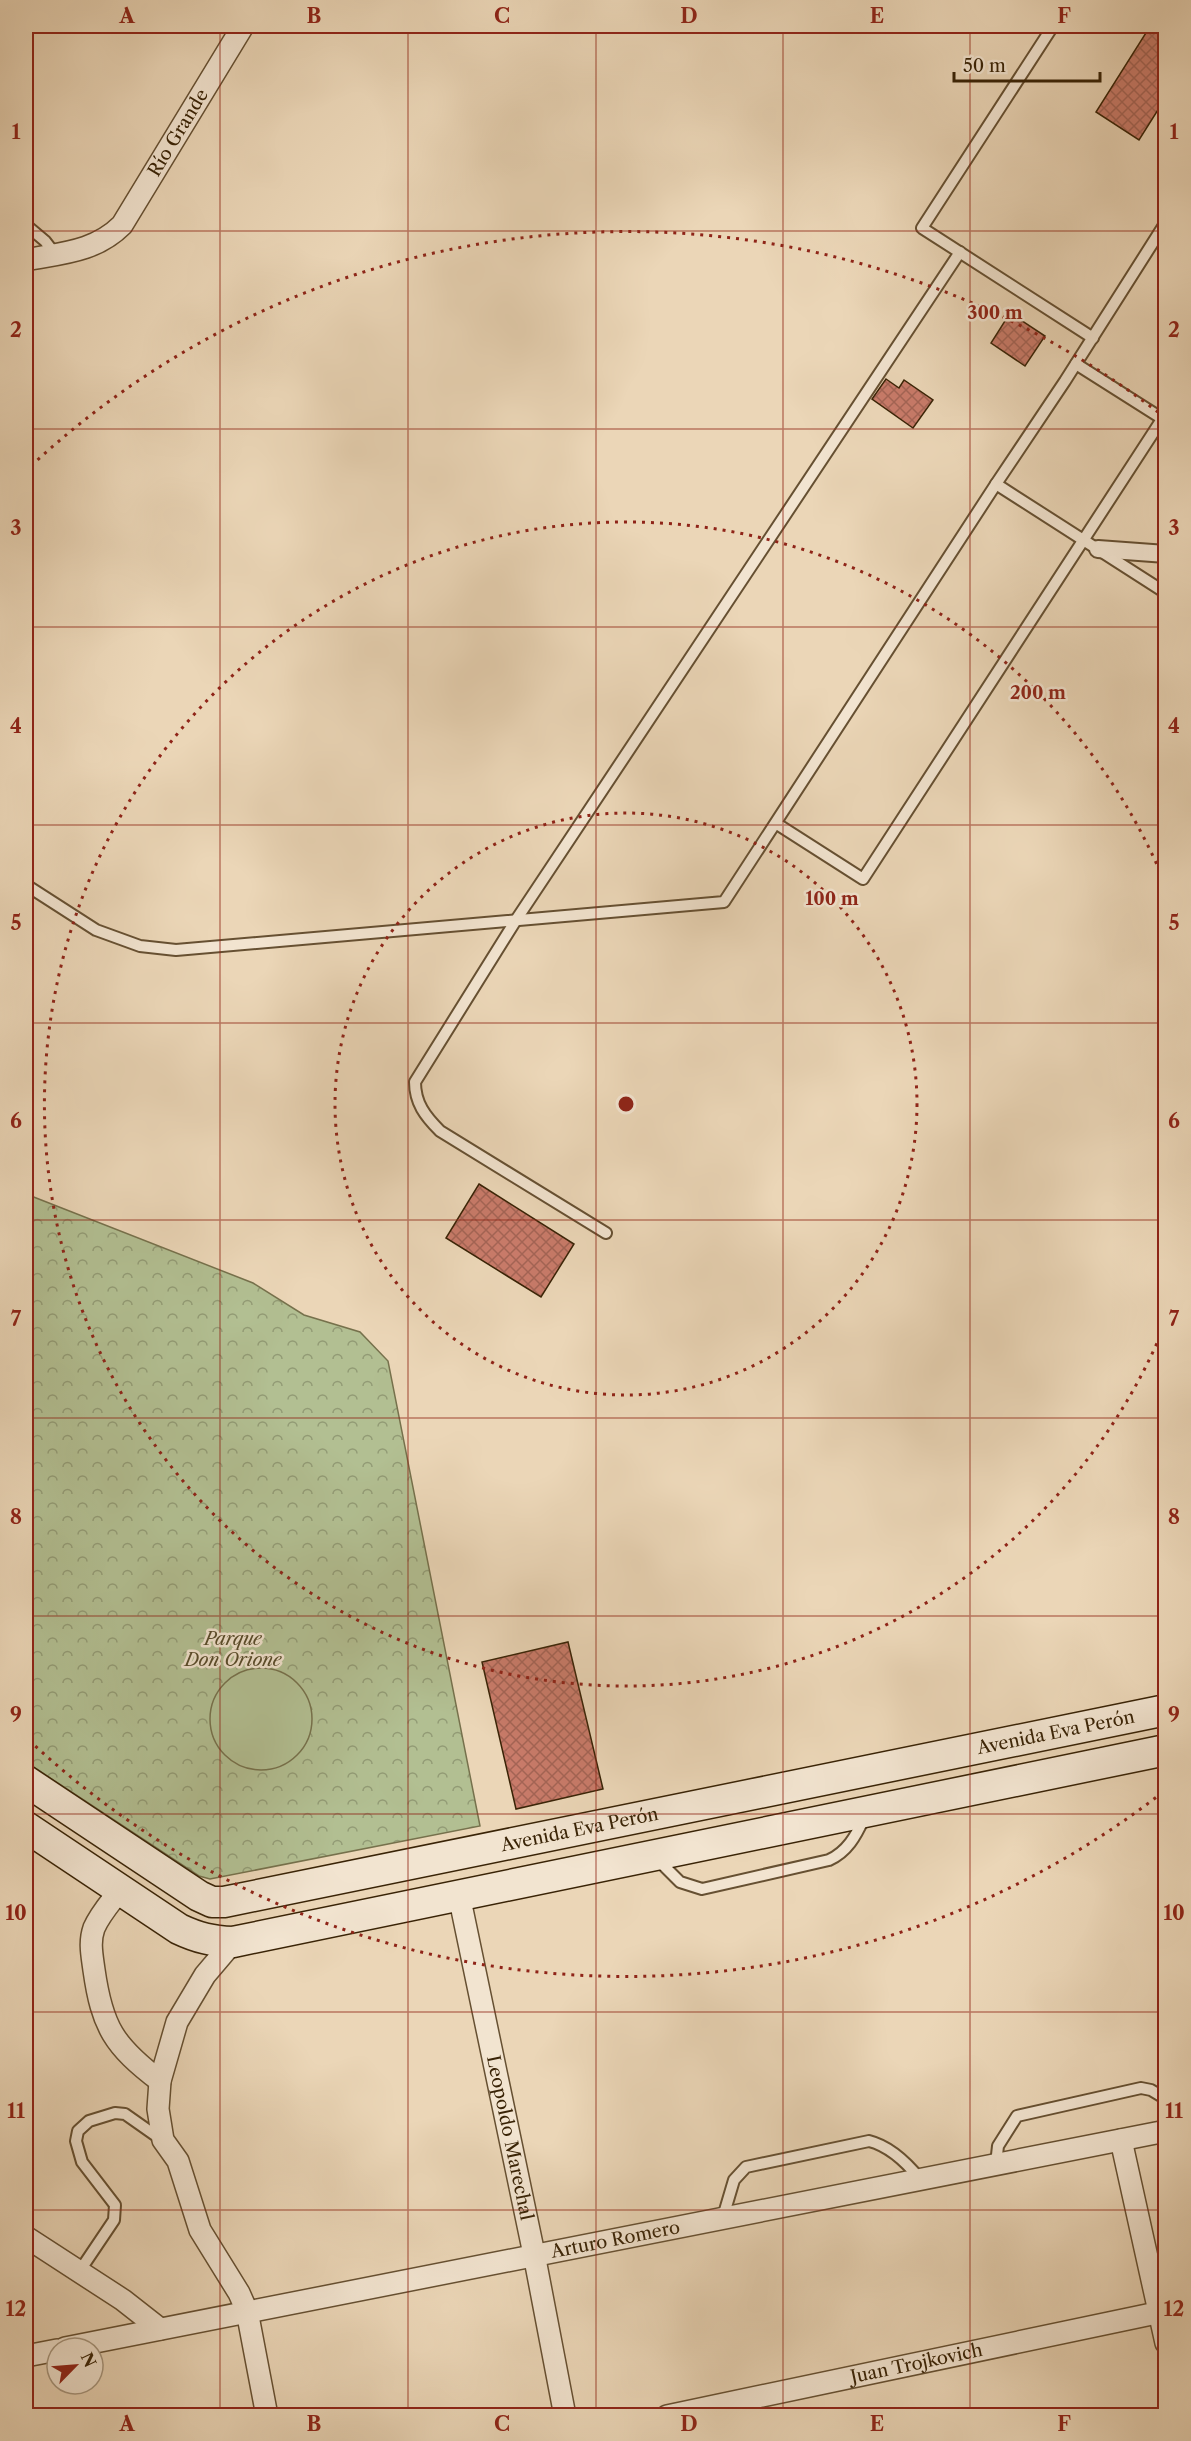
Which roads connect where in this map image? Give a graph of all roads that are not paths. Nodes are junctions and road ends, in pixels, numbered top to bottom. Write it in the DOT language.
graph roads {
  1 [pos="243,26"];
  2 [pos="1053,26"];
  3 [pos="1166,222"];
  4 [pos="26,225"];
  5 [pos="960,252"];
  6 [pos="55,254"];
  7 [pos="26,260"];
  8 [pos="1093,338"];
  9 [pos="1076,364"];
  10 [pos="1164,418"];
  11 [pos="996,484"];
  12 [pos="1091,545"];
  13 [pos="1166,554"];
  14 [pos="1166,592"];
  15 [pos="777,824"];
  16 [pos="26,885"];
  17 [pos="516,921"];
  18 [pos="606,1233"];
  19 [pos="1166,1710"];
  20 [pos="1068,1730"];
  21 [pos="1166,1750"];
  22 [pos="1078,1766"];
  23 [pos="26,1781"];
  24 [pos="867,1810"];
  25 [pos="647,1816"];
  26 [pos="26,1827"];
  27 [pos="654,1854"];
  28 [pos="308,1886"];
  29 [pos="120,1890"];
  30 [pos="459,1895"];
  31 [pos="317,1924"];
  32 [pos="233,1942"];
  33 [pos="160,2081"];
  34 [pos="1166,2099"];
  35 [pos="1166,2131"];
  36 [pos="163,2140"];
  37 [pos="1120,2140"];
  38 [pos="996,2164"];
  39 [pos="920,2179"];
  40 [pos="723,2217"];
  41 [pos="26,2237"];
  42 [pos="534,2254"];
  43 [pos="79,2272"];
  44 [pos="247,2311"];
  45 [pos="1162,2311"];
  46 [pos="160,2329"];
  47 [pos="105,2340"];
  48 [pos="1166,2343"];
  49 [pos="45,2352"];
  50 [pos="26,2356"];
  51 [pos="267,2415"];
  52 [pos="565,2415"];
  53 [pos="667,2415"];
  1 -- 6 [label="street, Río Grande"];
  2 -- 5 [label="lane"];
  3 -- 8 [label="lane"];
  4 -- 6 [label="lane"];
  5 -- 8 [label="lane"];
  5 -- 17 [label="lane"];
  6 -- 7 [label="street"];
  8 -- 9 [label="lane"];
  9 -- 10 [label="lane"];
  9 -- 11 [label="lane"];
  10 -- 12 [label="lane"];
  11 -- 12 [label="lane"];
  11 -- 15 [label="lane"];
  12 -- 13 [label="street"];
  12 -- 14 [label="lane"];
  12 -- 15 [label="lane"];
  15 -- 17 [label="lane"];
  16 -- 17 [label="lane"];
  17 -- 18 [label="lane"];
  19 -- 20 [label="main road, Avenida Eva Perón"];
  20 -- 22 [label="main road"];
  20 -- 25 [label="main road, Avenida Eva Perón"];
  21 -- 22 [label="main road, Avenida Eva Perón"];
  22 -- 24 [label="main road, Avenida Eva Perón"];
  23 -- 28 [label="main road, Avenida Eva Perón"];
  24 -- 27 [label="main road, Avenida Eva Perón"];
  24 -- 27 [label="lane"];
  25 -- 27 [label="main road"];
  25 -- 28 [label="main road, Avenida Eva Perón"];
  26 -- 29 [label="main road, Avenida Eva Perón"];
  27 -- 30 [label="main road, Avenida Eva Perón"];
  28 -- 31 [label="main road"];
  29 -- 32 [label="main road, Avenida Eva Perón"];
  29 -- 33 [label="street"];
  30 -- 31 [label="main road, Avenida Eva Perón"];
  30 -- 42 [label="street, Leopoldo Marechal"];
  31 -- 32 [label="main road, Avenida Eva Perón"];
  32 -- 33 [label="street"];
  33 -- 36 [label="street"];
  34 -- 38 [label="lane"];
  35 -- 37 [label="street, Arturo Romero"];
  36 -- 43 [label="lane"];
  36 -- 44 [label="street"];
  37 -- 38 [label="street, Arturo Romero"];
  37 -- 45 [label="street"];
  38 -- 39 [label="street, Arturo Romero"];
  39 -- 40 [label="street, Arturo Romero"];
  39 -- 40 [label="lane"];
  40 -- 42 [label="street, Arturo Romero"];
  41 -- 43 [label="street"];
  42 -- 44 [label="street, Arturo Romero"];
  42 -- 52 [label="street, Leopoldo Marechal"];
  43 -- 46 [label="street"];
  44 -- 46 [label="street, Arturo Romero"];
  44 -- 51 [label="street"];
  45 -- 48 [label="street"];
  45 -- 53 [label="street, Juan Trojkovich"];
  46 -- 47 [label="street, Arturo Romero"];
  49 -- 50 [label="street"];
}
